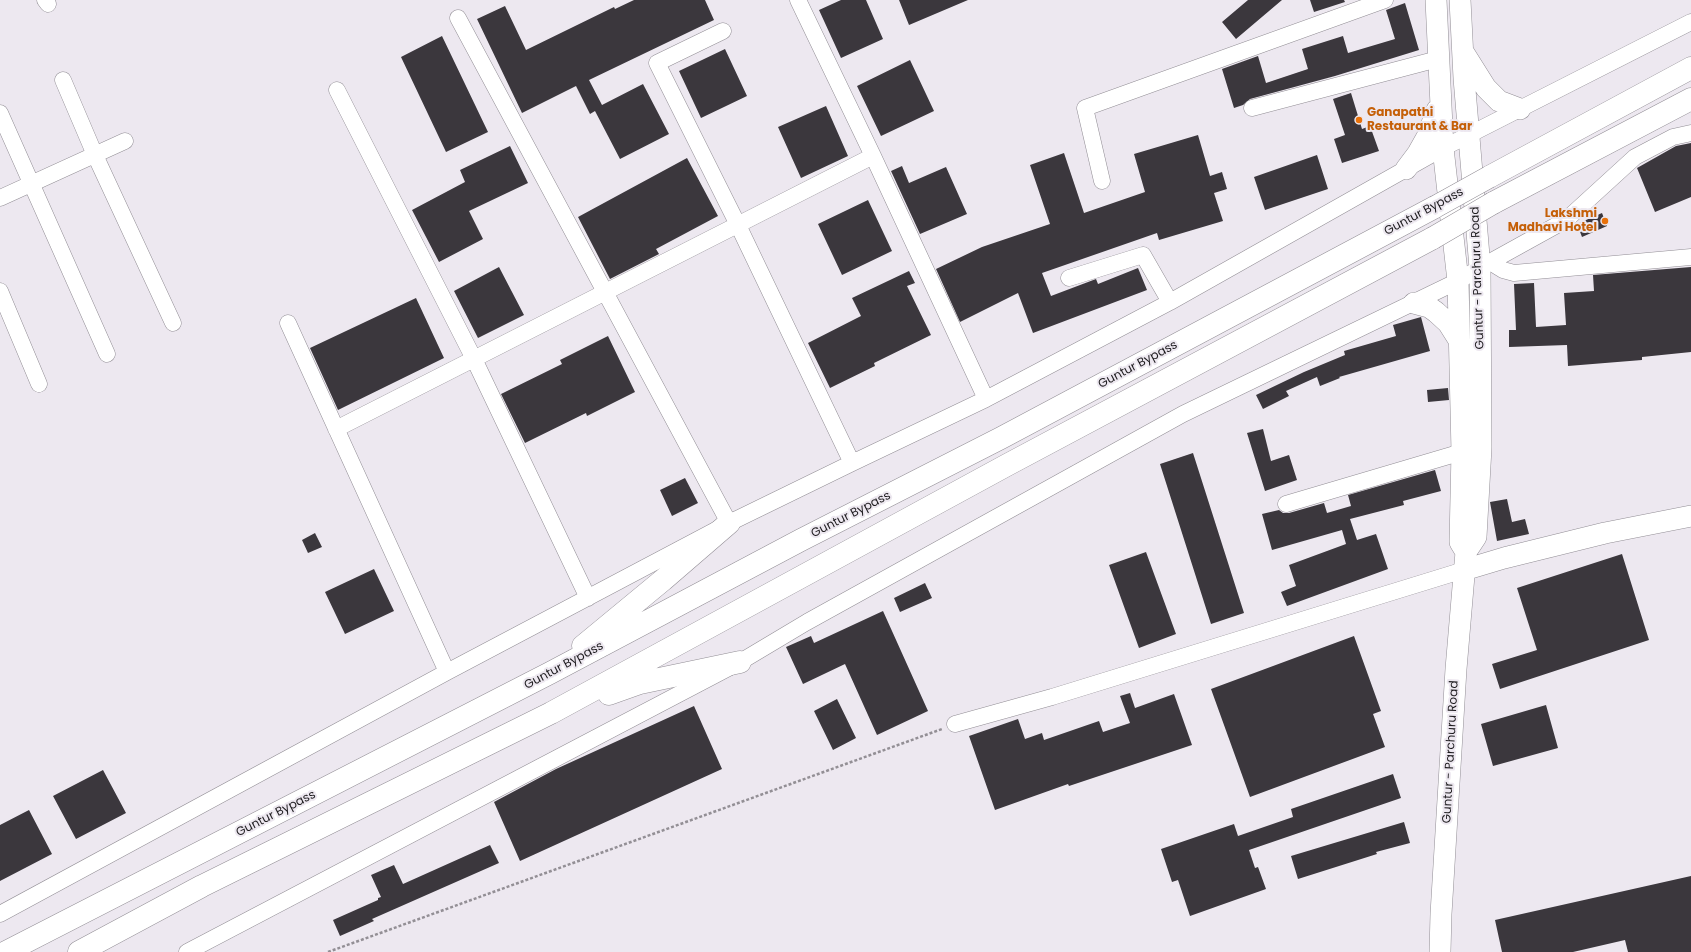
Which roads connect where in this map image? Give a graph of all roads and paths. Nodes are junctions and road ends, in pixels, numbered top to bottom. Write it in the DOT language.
graph roads {
  1 [pos="798,0"];
  2 [pos="1385,0"];
  3 [pos="1436,0"];
  4 [pos="1460,0"];
  5 [pos="458,18"];
  6 [pos="1691,22"];
  7 [pos="723,31"];
  8 [pos="1462,49"];
  9 [pos="1438,59"];
  10 [pos="1691,68"];
  11 [pos="63,80"];
  12 [pos="337,90"];
  13 [pos="1440,93"];
  14 [pos="1691,99"];
  15 [pos="1252,108"];
  16 [pos="1520,109"];
  17 [pos="0,113"];
  18 [pos="1691,133"];
  19 [pos="1470,135"];
  20 [pos="125,141"];
  21 [pos="1443,148"];
  22 [pos="95,155"];
  23 [pos="873,156"];
  24 [pos="1406,169"];
  25 [pos="1102,181"];
  26 [pos="31,184"];
  27 [pos="0,198"];
  28 [pos="738,225"];
  29 [pos="1691,257"];
  30 [pos="1485,265"];
  31 [pos="1069,278"];
  32 [pos="1458,281"];
  33 [pos="0,291"];
  34 [pos="606,292"];
  35 [pos="1170,302"];
  36 [pos="1414,303"];
  37 [pos="173,323"];
  38 [pos="288,323"];
  39 [pos="1460,342"];
  40 [pos="107,354"];
  41 [pos="474,359"];
  42 [pos="39,384"];
  43 [pos="986,400"];
  44 [pos="336,429"];
  45 [pos="1462,452"];
  46 [pos="852,462"];
  47 [pos="1286,504"];
  48 [pos="1691,516"];
  49 [pos="729,523"];
  50 [pos="1465,561"];
  51 [pos="588,598"];
  52 [pos="740,662"];
  53 [pos="447,672"];
  54 [pos="550,673"];
  55 [pos="552,713"];
  56 [pos="955,724"];
  57 [pos="0,914"];
  58 [pos="6,952"];
  59 [pos="79,952"];
  60 [pos="187,952"];
  61 [pos="328,952"];
  62 [pos="1440,952"];
  1 -- 23 [label="street"];
  2 -- 25 [label="street"];
  3 -- 9 [label="main road, Guntur - Parchuru Road"];
  4 -- 8 [label="main road, Guntur - Parchuru Road"];
  5 -- 34 [label="street"];
  6 -- 16 [label="street"];
  7 -- 28 [label="street"];
  8 -- 16 [label="main road"];
  8 -- 19 [label="main road, Guntur - Parchuru Road"];
  9 -- 13 [label="main road, Guntur - Parchuru Road"];
  9 -- 15 [label="street"];
  10 -- 54 [label="highway, Guntur Bypass, bridge"];
  11 -- 22 [label="street"];
  12 -- 41 [label="street"];
  13 -- 21 [label="main road, Guntur - Parchuru Road"];
  13 -- 24 [label="main road"];
  14 -- 55 [label="highway, bridge"];
  16 -- 19 [label="street"];
  17 -- 26 [label="street"];
  18 -- 30 [label="street"];
  19 -- 21 [label="street"];
  19 -- 30 [label="main road, Guntur - Parchuru Road"];
  20 -- 22 [label="street"];
  21 -- 24 [label="street"];
  21 -- 32 [label="main road, Guntur - Parchuru Road"];
  22 -- 26 [label="street"];
  22 -- 37 [label="street"];
  23 -- 28 [label="street"];
  23 -- 43 [label="street"];
  24 -- 35 [label="street"];
  26 -- 27 [label="street"];
  26 -- 40 [label="street"];
  28 -- 34 [label="street"];
  28 -- 46 [label="street"];
  29 -- 30 [label="street"];
  30 -- 32 [label="street"];
  30 -- 50 [label="main road, Guntur - Parchuru Road"];
  31 -- 35 [label="street"];
  32 -- 36 [label="street"];
  32 -- 39 [label="main road, Guntur - Parchuru Road"];
  33 -- 42 [label="street"];
  34 -- 41 [label="street"];
  34 -- 49 [label="street"];
  35 -- 43 [label="street"];
  36 -- 39 [label="main road"];
  36 -- 52 [label="street"];
  38 -- 44 [label="street"];
  39 -- 45 [label="main road, Guntur - Parchuru Road"];
  41 -- 44 [label="street"];
  41 -- 51 [label="street"];
  43 -- 46 [label="street"];
  44 -- 53 [label="street"];
  45 -- 47 [label="street"];
  45 -- 50 [label="main road, Guntur - Parchuru Road"];
  46 -- 49 [label="street"];
  48 -- 50 [label="main road"];
  49 -- 51 [label="street"];
  49 -- 54 [label="highway"];
  50 -- 56 [label="street"];
  50 -- 62 [label="main road, Guntur - Parchuru Road"];
  51 -- 53 [label="street"];
  52 -- 55 [label="highway"];
  52 -- 60 [label="street"];
  53 -- 57 [label="street"];
  54 -- 58 [label="highway, Guntur Bypass"];
  55 -- 59 [label="highway"];
  56 -- 61 [label="path"];
}
